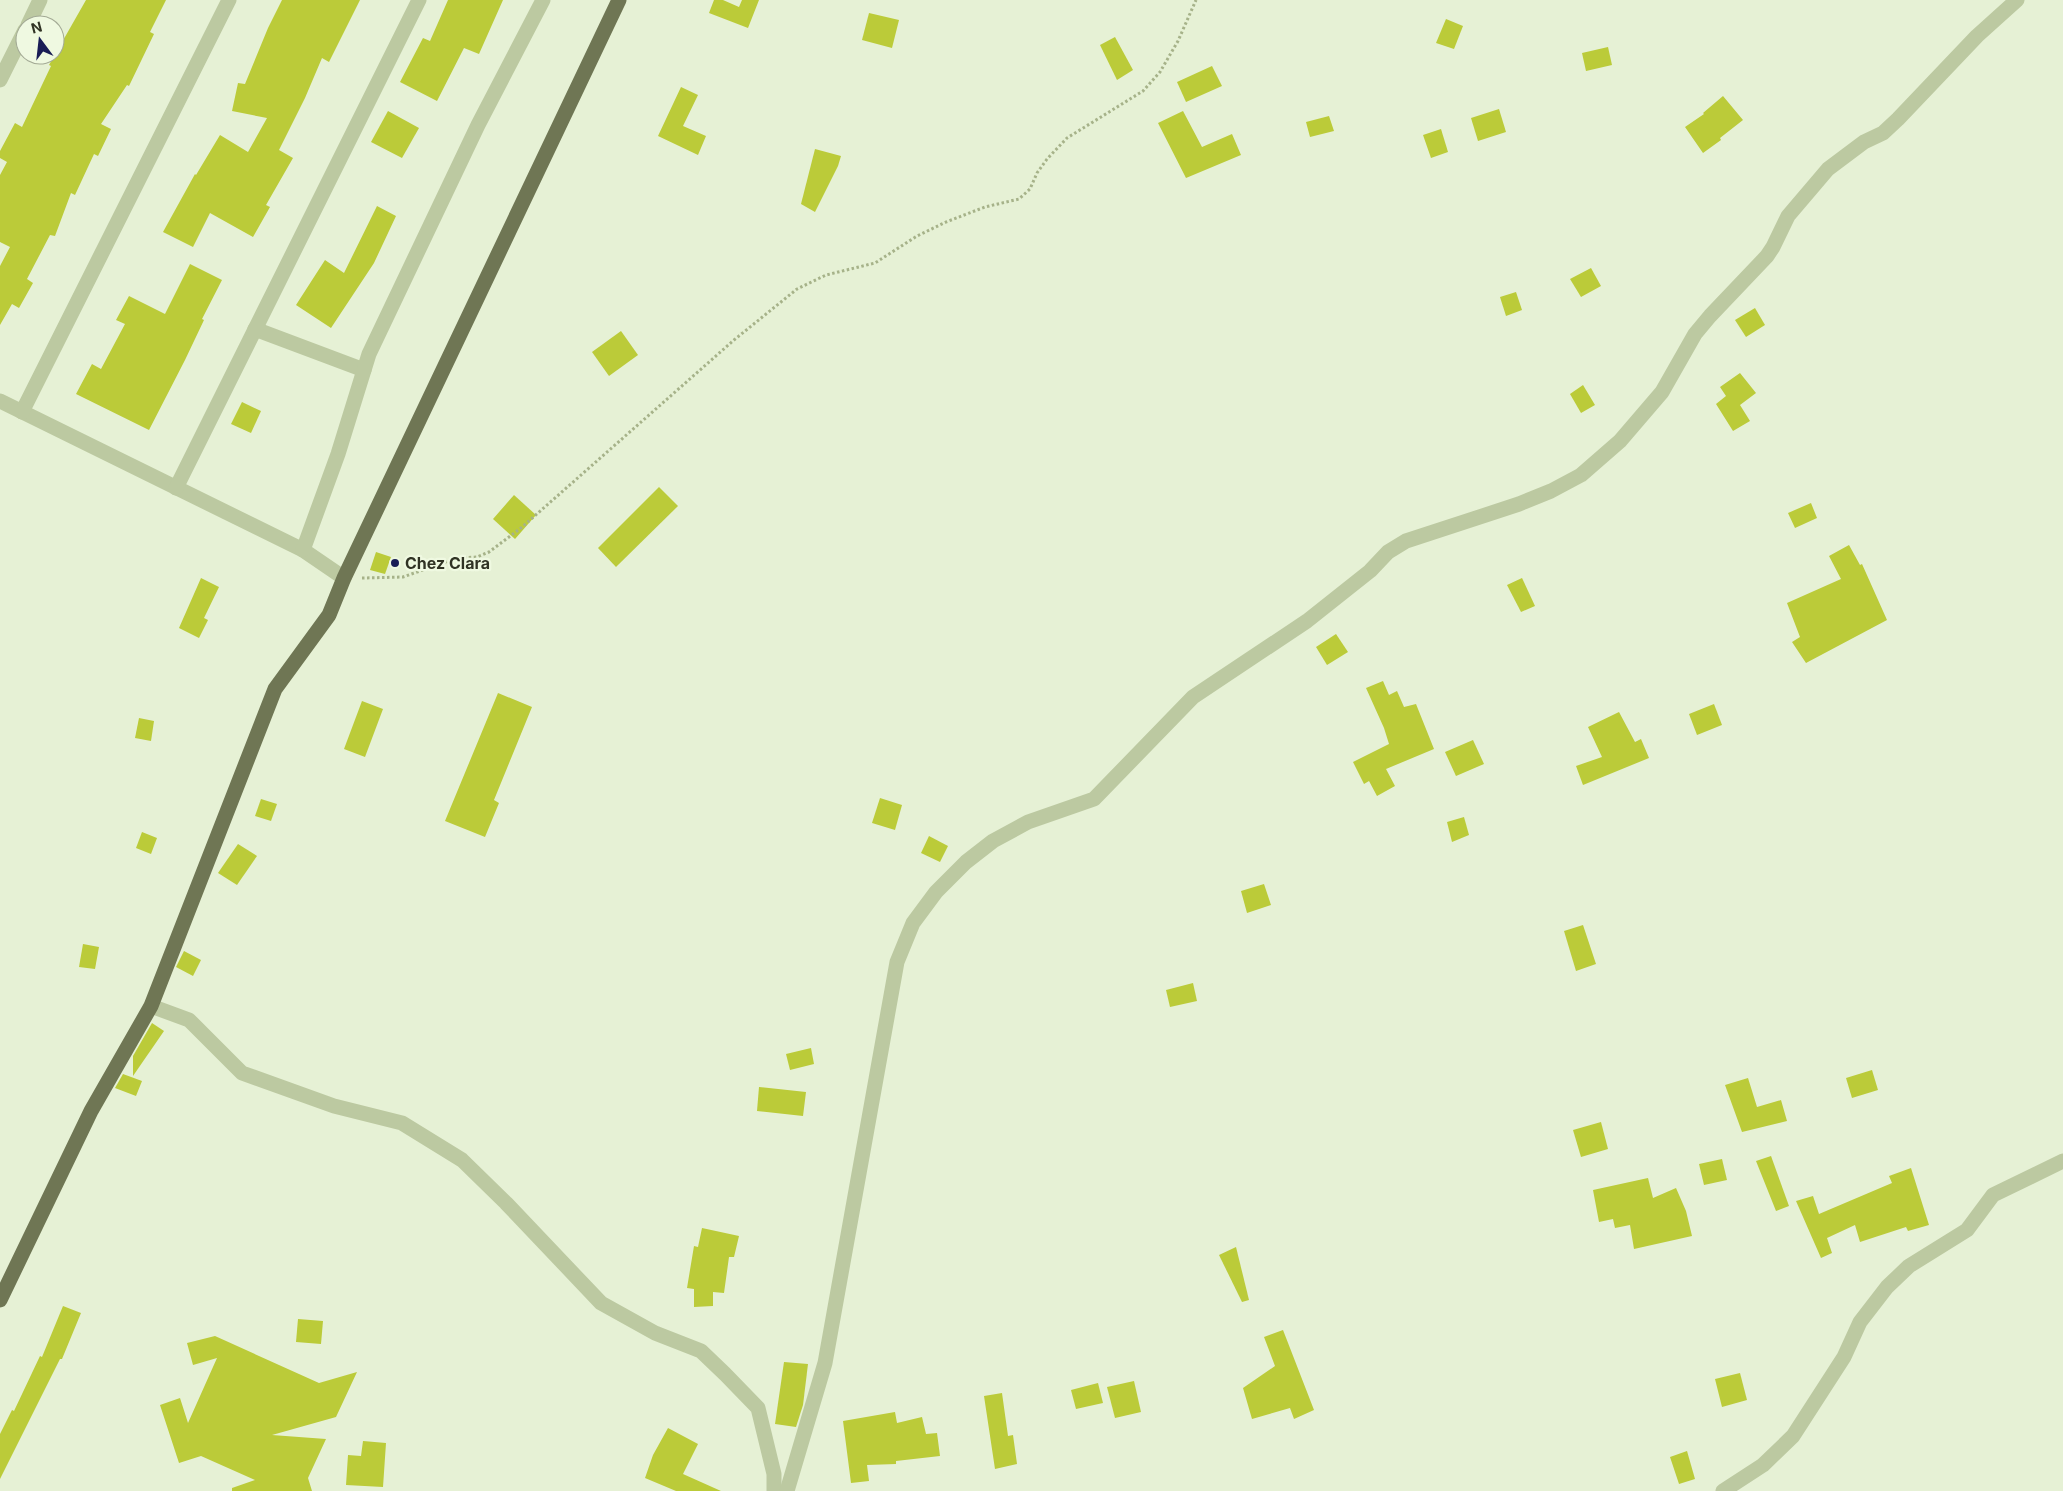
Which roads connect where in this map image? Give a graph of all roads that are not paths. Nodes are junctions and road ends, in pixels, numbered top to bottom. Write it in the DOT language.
graph roads {
  1 [pos="40,0"];
  2 [pos="229,0"];
  3 [pos="419,0"];
  4 [pos="543,0"];
  5 [pos="619,0"];
  6 [pos="2017,0"];
  7 [pos="33,15"];
  8 [pos="15,50"];
  9 [pos="0,80"];
  10 [pos="255,330"];
  11 [pos="364,370"];
  12 [pos="0,401"];
  13 [pos="22,412"];
  14 [pos="176,488"];
  15 [pos="303,550"];
  16 [pos="344,578"];
  17 [pos="151,1006"];
  18 [pos="2063,1161"];
  19 [pos="0,1300"];
  20 [pos="774,1491"];
  21 [pos="787,1491"];
  22 [pos="1723,1491"];
  1 -- 7 [label="street"];
  2 -- 13 [label="street"];
  3 -- 10 [label="street"];
  4 -- 11 [label="street"];
  5 -- 16 [label="main road"];
  6 -- 21 [label="street"];
  8 -- 9 [label="street"];
  10 -- 11 [label="street"];
  10 -- 14 [label="street"];
  11 -- 15 [label="street"];
  12 -- 13 [label="street"];
  13 -- 14 [label="street"];
  14 -- 15 [label="street"];
  15 -- 16 [label="street"];
  16 -- 17 [label="main road"];
  17 -- 19 [label="main road"];
  17 -- 20 [label="street"];
  18 -- 22 [label="street"];
}
